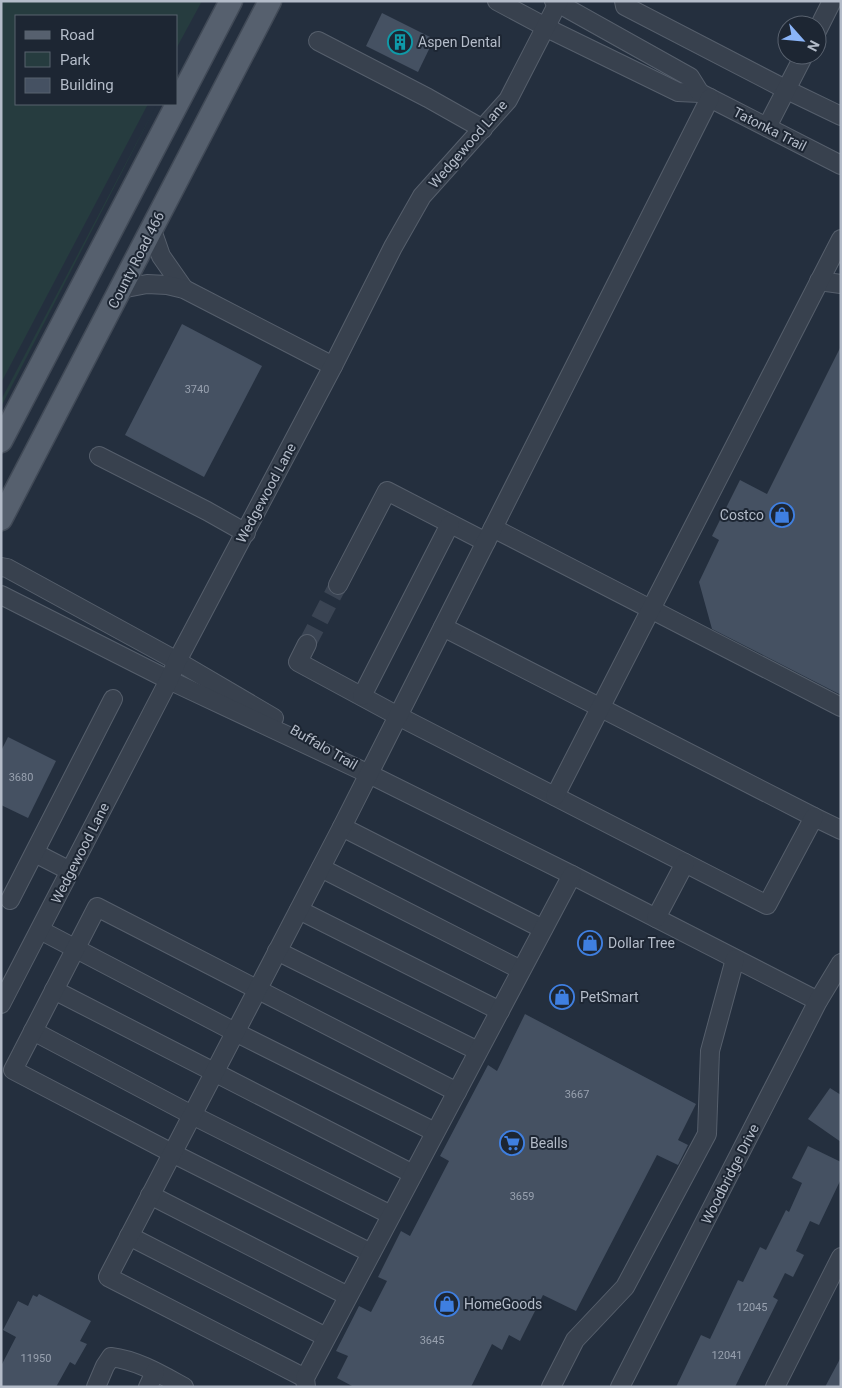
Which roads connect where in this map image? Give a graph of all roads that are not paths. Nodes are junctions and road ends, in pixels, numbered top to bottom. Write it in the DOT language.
graph roads {
  1 [pos="231,1"];
  2 [pos="270,1"];
  3 [pos="497,1"];
  4 [pos="624,1"];
  5 [pos="832,1"];
  6 [pos="557,2"];
  7 [pos="825,15"];
  8 [pos="546,26"];
  9 [pos="318,41"];
  10 [pos="799,65"];
  11 [pos="786,90"];
  12 [pos="705,95"];
  13 [pos="178,102"];
  14 [pos="177,105"];
  15 [pos="841,116"];
  16 [pos="768,127"];
  17 [pos="483,128"];
  18 [pos="841,165"];
  19 [pos="152,230"];
  20 [pos="841,239"];
  21 [pos="819,281"];
  22 [pos="841,284"];
  23 [pos="121,289"];
  24 [pos="184,289"];
  25 [pos="333,366"];
  26 [pos="1,441"];
  27 [pos="99,456"];
  28 [pos="1,519"];
  29 [pos="450,524"];
  30 [pos="246,533"];
  31 [pos="489,535"];
  32 [pos="1,567"];
  33 [pos="338,585"];
  34 [pos="1,595"];
  35 [pos="651,609"];
  36 [pos="443,627"];
  37 [pos="307,644"];
  38 [pos="177,661"];
  39 [pos="169,680"];
  40 [pos="362,696"];
  41 [pos="113,699"];
  42 [pos="841,707"];
  43 [pos="601,708"];
  44 [pos="398,716"];
  45 [pos="369,774"];
  46 [pos="555,796"];
  47 [pos="814,817"];
  48 [pos="342,827"];
  49 [pos="841,830"];
  50 [pos="35,853"];
  51 [pos="685,862"];
  52 [pos="321,868"];
  53 [pos="70,871"];
  54 [pos="572,875"];
  55 [pos="10,900"];
  56 [pos="299,910"];
  57 [pos="656,918"];
  58 [pos="543,929"];
  59 [pos="40,930"];
  60 [pos="75,948"];
  61 [pos="278,951"];
  62 [pos="735,959"];
  63 [pos="841,963"];
  64 [pos="521,970"];
  65 [pos="54,990"];
  66 [pos="257,990"];
  67 [pos="818,1002"];
  68 [pos="1,1004"];
  69 [pos="500,1011"];
  70 [pos="33,1031"];
  71 [pos="235,1032"];
  72 [pos="478,1052"];
  73 [pos="214,1072"];
  74 [pos="457,1092"];
  75 [pos="192,1115"];
  76 [pos="435,1132"];
  77 [pos="172,1153"];
  78 [pos="413,1174"];
  79 [pos="150,1195"];
  80 [pos="391,1215"];
  81 [pos="130,1236"];
  82 [pos="371,1253"];
  83 [pos="841,1257"];
  84 [pos="348,1296"];
  85 [pos="326,1337"];
  86 [pos="152,1379"];
  87 [pos="306,1382"];
  88 [pos="96,1387"];
  89 [pos="184,1387"];
  90 [pos="552,1387"];
  91 [pos="620,1387"];
  92 [pos="775,1387"];
  1 -- 13 [label="main road"];
  2 -- 19 [label="main road, County Road 466"];
  3 -- 8 [label="street"];
  4 -- 11 [label="street"];
  5 -- 7 [label="street"];
  6 -- 8 [label="street, Wedgewood Lane"];
  6 -- 12 [label="street"];
  8 -- 12 [label="street"];
  8 -- 17 [label="street, Wedgewood Lane"];
  9 -- 17 [label="street"];
  10 -- 11 [label="street"];
  11 -- 15 [label="street"];
  11 -- 16 [label="street"];
  12 -- 16 [label="street, Tatonka Trail"];
  12 -- 31 [label="street"];
  14 -- 26 [label="main road"];
  16 -- 18 [label="street, Tatonka Trail"];
  17 -- 25 [label="street, Wedgewood Lane"];
  19 -- 23 [label="main road, County Road 466"];
  19 -- 24 [label="street"];
  20 -- 21 [label="street"];
  21 -- 22 [label="street"];
  21 -- 35 [label="street"];
  23 -- 24 [label="street"];
  23 -- 28 [label="main road, County Road 466"];
  24 -- 25 [label="street"];
  25 -- 30 [label="street, Wedgewood Lane"];
  27 -- 30 [label="street"];
  29 -- 31 [label="street"];
  29 -- 33 [label="street"];
  29 -- 40 [label="street"];
  30 -- 38 [label="street, Wedgewood Lane"];
  31 -- 35 [label="street"];
  31 -- 36 [label="street"];
  32 -- 38 [label="street, Buffalo Trail"];
  34 -- 39 [label="street, Buffalo Trail"];
  35 -- 42 [label="street"];
  35 -- 43 [label="street"];
  36 -- 43 [label="street"];
  36 -- 44 [label="street"];
  37 -- 40 [label="street"];
  38 -- 39 [label="street, Wedgewood Lane"];
  38 -- 45 [label="street, Buffalo Trail"];
  39 -- 45 [label="street, Buffalo Trail"];
  39 -- 53 [label="street, Wedgewood Lane"];
  40 -- 44 [label="street"];
  41 -- 50 [label="street"];
  43 -- 46 [label="street"];
  43 -- 47 [label="street"];
  44 -- 45 [label="street"];
  44 -- 46 [label="street"];
  45 -- 48 [label="street"];
  45 -- 54 [label="street"];
  46 -- 51 [label="street"];
  47 -- 49 [label="street"];
  47 -- 51 [label="street"];
  48 -- 52 [label="street"];
  48 -- 58 [label="street"];
  50 -- 53 [label="street"];
  50 -- 55 [label="street"];
  51 -- 57 [label="street"];
  52 -- 56 [label="street"];
  52 -- 64 [label="street"];
  53 -- 59 [label="street, Wedgewood Lane"];
  54 -- 57 [label="street"];
  54 -- 58 [label="street"];
  56 -- 61 [label="street"];
  56 -- 69 [label="street"];
  57 -- 62 [label="street"];
  58 -- 64 [label="street"];
  59 -- 60 [label="street"];
  59 -- 68 [label="street, Wedgewood Lane"];
  60 -- 65 [label="street"];
  60 -- 66 [label="street"];
  60 -- 71 [label="street"];
  61 -- 66 [label="street"];
  61 -- 72 [label="street"];
  62 -- 67 [label="street"];
  62 -- 90 [label="street"];
  63 -- 67 [label="street, Woodbridge Drive"];
  64 -- 69 [label="street"];
  65 -- 70 [label="street"];
  65 -- 73 [label="street"];
  66 -- 71 [label="street"];
  66 -- 74 [label="street"];
  67 -- 91 [label="street, Woodbridge Drive"];
  69 -- 72 [label="street"];
  70 -- 75 [label="street"];
  70 -- 77 [label="street"];
  71 -- 73 [label="street"];
  71 -- 76 [label="street"];
  72 -- 74 [label="street"];
  73 -- 75 [label="street"];
  73 -- 78 [label="street"];
  74 -- 76 [label="street"];
  75 -- 77 [label="street"];
  75 -- 80 [label="street"];
  76 -- 78 [label="street"];
  77 -- 79 [label="street"];
  77 -- 82 [label="street"];
  78 -- 80 [label="street"];
  79 -- 81 [label="street"];
  79 -- 84 [label="street"];
  80 -- 82 [label="street"];
  81 -- 85 [label="street"];
  81 -- 87 [label="street"];
  82 -- 84 [label="street"];
  83 -- 92 [label="street"];
  84 -- 85 [label="street"];
  85 -- 87 [label="street"];
  86 -- 88 [label="street"];
  86 -- 89 [label="street"];
}
